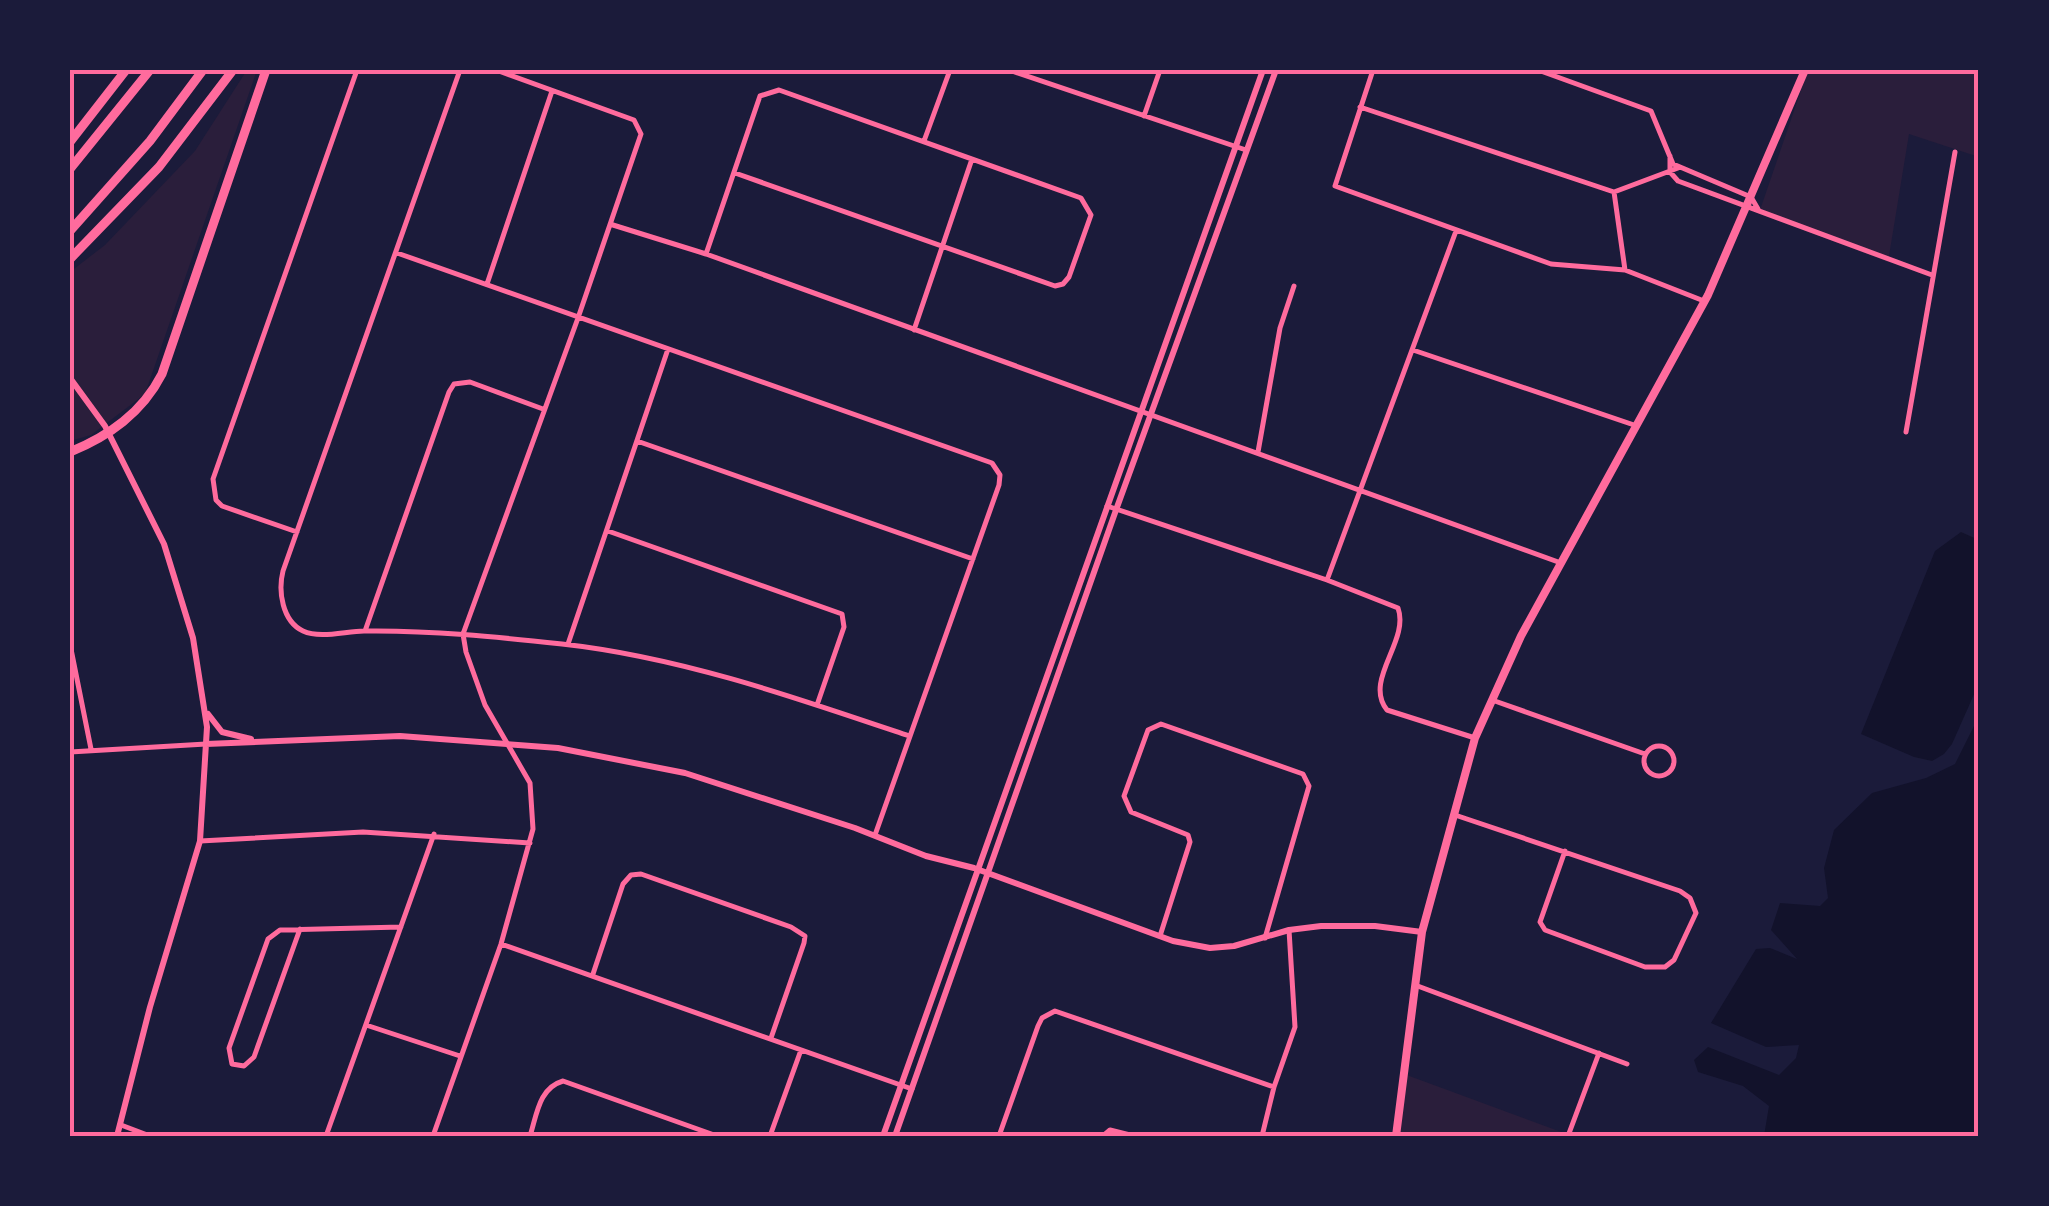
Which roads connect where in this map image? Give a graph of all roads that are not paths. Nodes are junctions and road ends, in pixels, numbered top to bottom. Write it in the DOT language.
graph roads {
  1 [pos="126,70"];
  2 [pos="150,70"];
  3 [pos="203,70"];
  4 [pos="232,70"];
  5 [pos="266,70"];
  6 [pos="358,70"];
  7 [pos="460,70"];
  8 [pos="498,70"];
  9 [pos="950,70"];
  10 [pos="1009,70"];
  11 [pos="1160,70"];
  12 [pos="1263,70"];
  13 [pos="1276,70"];
  14 [pos="1373,70"];
  15 [pos="1538,70"];
  16 [pos="1806,70"];
  17 [pos="552,90"];
  18 [pos="1360,107"];
  19 [pos="1144,116"];
  20 [pos="924,141"];
  21 [pos="70,142"];
  22 [pos="1235,146"];
  23 [pos="1246,150"];
  24 [pos="1955,152"];
  25 [pos="1670,156"];
  26 [pos="972,159"];
  27 [pos="1678,168"];
  28 [pos="70,169"];
  29 [pos="1670,170"];
  30 [pos="735,173"];
  31 [pos="1614,192"];
  32 [pos="1751,197"];
  33 [pos="1746,209"];
  34 [pos="1760,211"];
  35 [pos="611,225"];
  36 [pos="70,231"];
  37 [pos="1456,231"];
  38 [pos="943,247"];
  39 [pos="397,252"];
  40 [pos="706,254"];
  41 [pos="70,259"];
  42 [pos="1625,270"];
  43 [pos="1932,275"];
  44 [pos="487,284"];
  45 [pos="1294,286"];
  46 [pos="1704,301"];
  47 [pos="578,318"];
  48 [pos="914,330"];
  49 [pos="668,349"];
  50 [pos="1413,350"];
  51 [pos="70,378"];
  52 [pos="544,409"];
  53 [pos="1141,410"];
  54 [pos="1152,414"];
  55 [pos="1638,426"];
  56 [pos="1906,432"];
  57 [pos="109,433"];
  58 [pos="637,441"];
  59 [pos="70,452"];
  60 [pos="1258,452"];
  61 [pos="1361,491"];
  62 [pos="1106,506"];
  63 [pos="1116,510"];
  64 [pos="608,531"];
  65 [pos="297,532"];
  66 [pos="972,559"];
  67 [pos="1561,563"];
  68 [pos="1327,580"];
  69 [pos="365,631"];
  70 [pos="464,634"];
  71 [pos="70,644"];
  72 [pos="568,644"];
  73 [pos="204,694"];
  74 [pos="1492,700"];
  75 [pos="817,705"];
  76 [pos="909,736"];
  77 [pos="1475,738"];
  78 [pos="282,740"];
  79 [pos="509,742"];
  80 [pos="206,744"];
  81 [pos="90,750"];
  82 [pos="70,752"];
  83 [pos="1645,754"];
  84 [pos="1452,814"];
  85 [pos="434,834"];
  86 [pos="875,836"];
  87 [pos="200,841"];
  88 [pos="530,843"];
  89 [pos="1565,851"];
  90 [pos="978,871"];
  91 [pos="987,874"];
  92 [pos="401,928"];
  93 [pos="300,929"];
  94 [pos="1289,930"];
  95 [pos="1422,932"];
  96 [pos="1160,936"];
  97 [pos="1265,938"];
  98 [pos="501,944"];
  99 [pos="592,974"];
  100 [pos="1415,985"];
  101 [pos="366,1025"];
  102 [pos="771,1038"];
  103 [pos="802,1048"];
  104 [pos="1598,1053"];
  105 [pos="460,1056"];
  106 [pos="1628,1064"];
  107 [pos="901,1085"];
  108 [pos="1274,1087"];
  109 [pos="912,1089"];
  110 [pos="121,1125"];
  111 [pos="118,1136"];
  112 [pos="150,1136"];
  113 [pos="326,1136"];
  114 [pos="433,1136"];
  115 [pos="530,1136"];
  116 [pos="718,1136"];
  117 [pos="770,1136"];
  118 [pos="883,1136"];
  119 [pos="895,1136"];
  120 [pos="999,1136"];
  121 [pos="1104,1136"];
  122 [pos="1134,1136"];
  123 [pos="1262,1136"];
  124 [pos="1396,1136"];
  125 [pos="1568,1136"];
  1 -- 21 [label="highway"];
  2 -- 28 [label="highway"];
  3 -- 36 [label="highway"];
  4 -- 41 [label="highway"];
  5 -- 57 [label="highway"];
  6 -- 65 [label="street"];
  7 -- 39 [label="street"];
  8 -- 17 [label="street"];
  9 -- 20 [label="street"];
  10 -- 19 [label="street"];
  11 -- 19 [label="street"];
  12 -- 22 [label="street"];
  13 -- 23 [label="street"];
  14 -- 18 [label="street"];
  15 -- 25 [label="street"];
  16 -- 32 [label="main road"];
  17 -- 35 [label="street"];
  17 -- 44 [label="street"];
  18 -- 31 [label="street"];
  18 -- 37 [label="street"];
  19 -- 22 [label="street"];
  20 -- 26 [label="street"];
  20 -- 30 [label="street"];
  22 -- 23 [label="street"];
  22 -- 53 [label="street"];
  23 -- 54 [label="street"];
  24 -- 43 [label="street"];
  25 -- 27 [label="street"];
  25 -- 29 [label="street"];
  26 -- 38 [label="street"];
  26 -- 38 [label="street"];
  27 -- 29 [label="street"];
  27 -- 32 [label="street"];
  29 -- 31 [label="street"];
  29 -- 33 [label="street"];
  30 -- 38 [label="street"];
  30 -- 40 [label="street"];
  31 -- 42 [label="street"];
  32 -- 33 [label="main road"];
  32 -- 34 [label="street"];
  33 -- 34 [label="street"];
  33 -- 46 [label="main road"];
  34 -- 43 [label="street"];
  35 -- 40 [label="street"];
  35 -- 47 [label="street"];
  37 -- 42 [label="street"];
  37 -- 50 [label="street"];
  38 -- 48 [label="street"];
  39 -- 44 [label="street"];
  39 -- 65 [label="street"];
  40 -- 48 [label="street"];
  42 -- 46 [label="street"];
  43 -- 56 [label="street"];
  44 -- 47 [label="street"];
  45 -- 60 [label="street"];
  46 -- 55 [label="main road"];
  47 -- 49 [label="street"];
  47 -- 52 [label="street"];
  48 -- 53 [label="street"];
  49 -- 58 [label="street"];
  49 -- 66 [label="street"];
  50 -- 55 [label="street"];
  50 -- 61 [label="street"];
  51 -- 57 [label="street"];
  52 -- 69 [label="street"];
  52 -- 70 [label="street"];
  53 -- 54 [label="street"];
  53 -- 62 [label="street"];
  54 -- 60 [label="street"];
  54 -- 63 [label="street"];
  55 -- 67 [label="main road"];
  57 -- 59 [label="highway"];
  57 -- 73 [label="street"];
  58 -- 64 [label="street"];
  58 -- 66 [label="street"];
  60 -- 61 [label="street"];
  61 -- 67 [label="street"];
  61 -- 68 [label="street"];
  62 -- 63 [label="street"];
  62 -- 90 [label="street"];
  63 -- 68 [label="street"];
  63 -- 91 [label="street"];
  64 -- 72 [label="street"];
  64 -- 75 [label="street"];
  65 -- 69 [label="street"];
  66 -- 76 [label="street"];
  67 -- 74 [label="main road"];
  68 -- 77 [label="street"];
  69 -- 70 [label="street"];
  70 -- 72 [label="street"];
  70 -- 79 [label="street"];
  71 -- 81 [label="street"];
  72 -- 75 [label="street"];
  73 -- 78 [label="street"];
  73 -- 80 [label="street"];
  74 -- 77 [label="main road"];
  74 -- 83 [label="street"];
  75 -- 76 [label="street"];
  76 -- 86 [label="street"];
  77 -- 84 [label="main road"];
  78 -- 79 [label="street"];
  78 -- 80 [label="street"];
  79 -- 86 [label="street"];
  79 -- 88 [label="street"];
  80 -- 81 [label="street"];
  80 -- 87 [label="street"];
  81 -- 82 [label="street"];
  83 -- 83 [label="street"];
  84 -- 89 [label="street"];
  84 -- 95 [label="main road"];
  85 -- 87 [label="street"];
  85 -- 88 [label="street"];
  85 -- 92 [label="street"];
  86 -- 90 [label="street"];
  87 -- 110 [label="street"];
  88 -- 98 [label="street"];
  89 -- 89 [label="street"];
  90 -- 91 [label="street"];
  90 -- 107 [label="street"];
  91 -- 96 [label="street"];
  91 -- 109 [label="street"];
  92 -- 93 [label="street"];
  92 -- 101 [label="street"];
  93 -- 93 [label="street"];
  94 -- 95 [label="street"];
  94 -- 97 [label="street"];
  94 -- 108 [label="street"];
  95 -- 100 [label="main road"];
  96 -- 97 [label="street"];
  96 -- 97 [label="street"];
  98 -- 99 [label="street"];
  98 -- 105 [label="street"];
  99 -- 102 [label="street"];
  99 -- 102 [label="street"];
  100 -- 104 [label="street"];
  100 -- 124 [label="main road"];
  101 -- 105 [label="street"];
  101 -- 113 [label="street"];
  102 -- 103 [label="street"];
  103 -- 107 [label="street"];
  103 -- 117 [label="street"];
  104 -- 106 [label="street"];
  104 -- 125 [label="street"];
  105 -- 114 [label="street"];
  107 -- 109 [label="street"];
  107 -- 118 [label="street"];
  108 -- 120 [label="street"];
  108 -- 123 [label="street"];
  109 -- 119 [label="street"];
  110 -- 111 [label="street"];
  110 -- 112 [label="street"];
  115 -- 116 [label="street"];
  121 -- 122 [label="street"];
}
